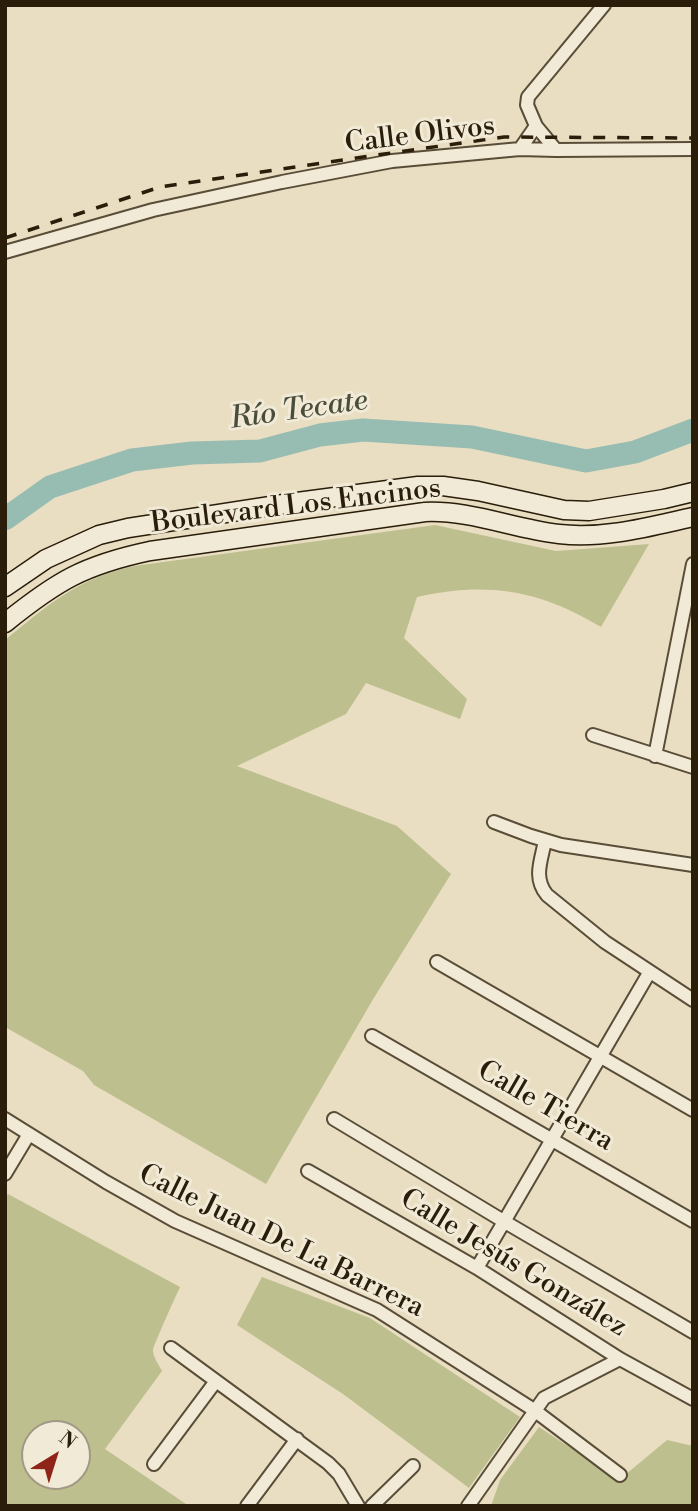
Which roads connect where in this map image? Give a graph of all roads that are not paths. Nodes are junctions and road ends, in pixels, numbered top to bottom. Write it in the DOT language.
graph roads {
  1 [pos="604,5"];
  2 [pos="536,126"];
  3 [pos="520,149"];
  4 [pos="693,149"];
  5 [pos="556,150"];
  6 [pos="5,252"];
  7 [pos="693,492"];
  8 [pos="693,517"];
  9 [pos="693,564"];
  10 [pos="5,587"];
  11 [pos="5,623"];
  12 [pos="593,735"];
  13 [pos="655,756"];
  14 [pos="693,767"];
  15 [pos="494,822"];
  16 [pos="545,841"];
  17 [pos="693,865"];
  18 [pos="437,962"];
  19 [pos="649,973"];
  20 [pos="690,995"];
  21 [pos="372,1036"];
  22 [pos="601,1058"];
  23 [pos="693,1110"];
  24 [pos="5,1119"];
  25 [pos="334,1119"];
  26 [pos="29,1134"];
  27 [pos="553,1139"];
  28 [pos="308,1171"];
  29 [pos="5,1174"];
  30 [pos="693,1221"];
  31 [pos="505,1222"];
  32 [pos="477,1268"];
  33 [pos="693,1332"];
  34 [pos="170,1348"];
  35 [pos="620,1359"];
  36 [pos="216,1381"];
  37 [pos="693,1399"];
  38 [pos="534,1410"];
  39 [pos="297,1440"];
  40 [pos="154,1464"];
  41 [pos="413,1466"];
  42 [pos="620,1475"];
  43 [pos="467,1504"];
  44 [pos="247,1506"];
  45 [pos="358,1506"];
  46 [pos="372,1506"];
  1 -- 2 [label="street, Calle Olivos"];
  2 -- 3 [label="street, Calle Olivos"];
  2 -- 5 [label="street"];
  3 -- 5 [label="street"];
  3 -- 6 [label="street, Calle Olivos"];
  4 -- 5 [label="street"];
  7 -- 10 [label="main road, Boulevard Los Encinos"];
  8 -- 11 [label="main road, Boulevard Los Encinos"];
  9 -- 13 [label="street"];
  12 -- 13 [label="street"];
  13 -- 14 [label="street"];
  15 -- 16 [label="street"];
  16 -- 17 [label="street"];
  16 -- 19 [label="street"];
  18 -- 22 [label="street"];
  19 -- 20 [label="street"];
  19 -- 22 [label="street"];
  21 -- 27 [label="street, Calle Tierra"];
  22 -- 23 [label="street"];
  22 -- 27 [label="street"];
  24 -- 26 [label="street, Calle Juan De La Barrera"];
  25 -- 31 [label="street"];
  26 -- 29 [label="street"];
  26 -- 38 [label="street, Calle Juan De La Barrera"];
  27 -- 30 [label="street, Calle Tierra"];
  27 -- 31 [label="street"];
  28 -- 32 [label="street, Calle Jesús González"];
  31 -- 32 [label="street"];
  31 -- 33 [label="street"];
  32 -- 35 [label="street, Calle Jesús González"];
  34 -- 36 [label="street"];
  35 -- 37 [label="street, Calle Jesús González"];
  35 -- 38 [label="street"];
  36 -- 39 [label="street"];
  36 -- 40 [label="street"];
  38 -- 42 [label="street, Calle Juan De La Barrera"];
  38 -- 43 [label="street"];
  39 -- 44 [label="street"];
  39 -- 45 [label="street"];
  41 -- 46 [label="street"];
}
